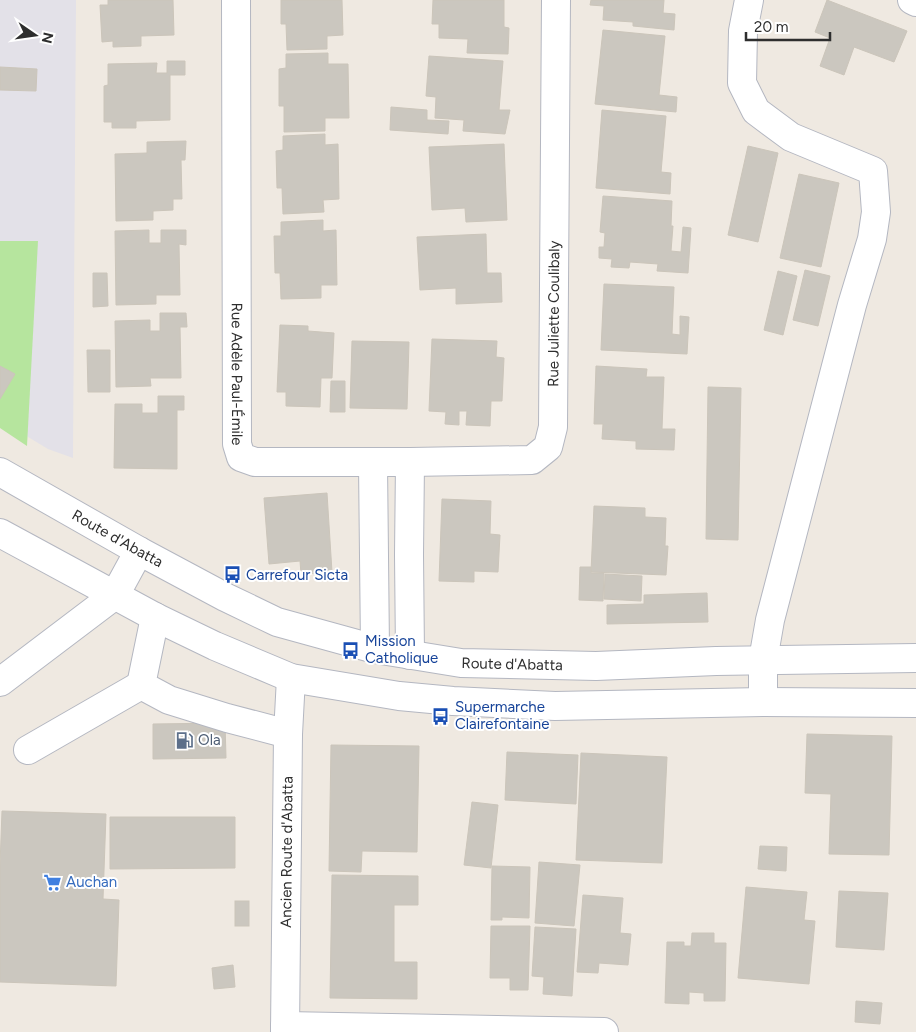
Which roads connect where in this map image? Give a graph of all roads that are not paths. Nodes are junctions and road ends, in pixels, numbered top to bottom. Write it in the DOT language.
graph roads {
  1 [pos="236,0"];
  2 [pos="556,0"];
  3 [pos="749,0"];
  4 [pos="912,0"];
  5 [pos="916,2"];
  6 [pos="410,462"];
  7 [pos="373,463"];
  8 [pos="0,472"];
  9 [pos="0,533"];
  10 [pos="139,551"];
  11 [pos="115,595"];
  12 [pos="155,617"];
  13 [pos="375,649"];
  14 [pos="410,655"];
  15 [pos="916,658"];
  16 [pos="763,660"];
  17 [pos="291,678"];
  18 [pos="0,682"];
  19 [pos="141,685"];
  20 [pos="763,702"];
  21 [pos="916,702"];
  22 [pos="288,734"];
  23 [pos="28,750"];
  24 [pos="285,1029"];
  25 [pos="604,1032"];
  1 -- 7 [label="street, Rue Adèle Paul-Émile"];
  2 -- 6 [label="street, Rue Juliette Coulibaly"];
  3 -- 16 [label="street"];
  4 -- 5 [label="street"];
  6 -- 7 [label="street, Rue Juliette Coulibaly"];
  6 -- 14 [label="street"];
  7 -- 13 [label="street"];
  8 -- 10 [label="street, Route d'Abatta"];
  9 -- 11 [label="street"];
  10 -- 11 [label="street"];
  10 -- 13 [label="street, Route d'Abatta"];
  11 -- 12 [label="street"];
  11 -- 18 [label="street"];
  12 -- 17 [label="street"];
  12 -- 19 [label="street"];
  13 -- 14 [label="street, Route d'Abatta"];
  14 -- 16 [label="street, Route d'Abatta"];
  15 -- 16 [label="street, Route d'Abatta"];
  16 -- 20 [label="street"];
  17 -- 20 [label="street"];
  17 -- 22 [label="street, Ancien Route d'Abatta"];
  19 -- 22 [label="street"];
  19 -- 23 [label="street"];
  20 -- 21 [label="street"];
  22 -- 24 [label="street, Ancien Route d'Abatta"];
  24 -- 25 [label="street"];
}
